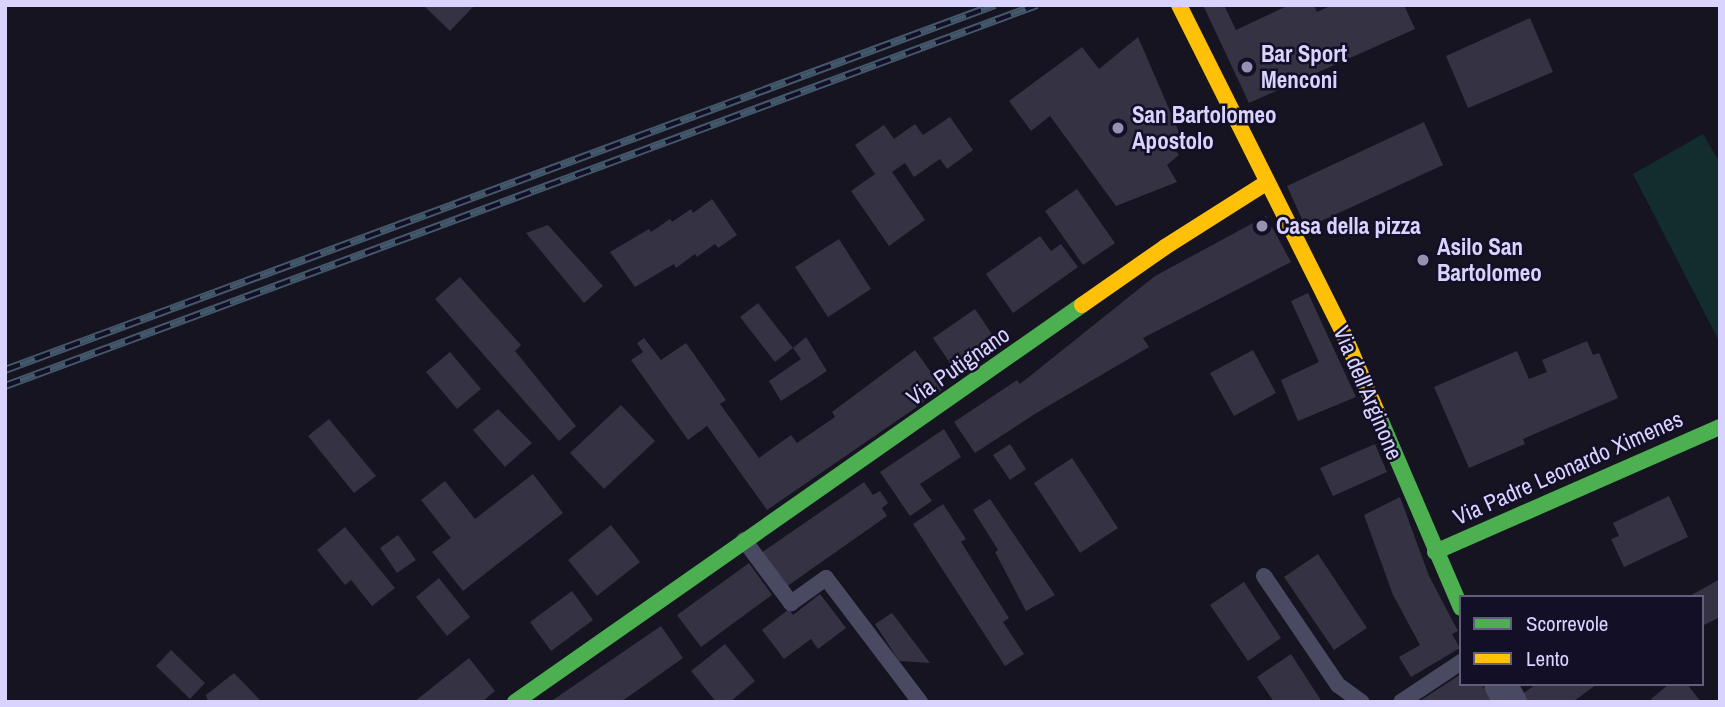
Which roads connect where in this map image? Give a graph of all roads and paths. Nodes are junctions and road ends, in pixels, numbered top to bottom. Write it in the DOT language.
graph roads {
  1 [pos="1179,5"];
  2 [pos="1266,183"];
  3 [pos="1720,427"];
  4 [pos="744,540"];
  5 [pos="1435,552"];
  6 [pos="1264,576"];
  7 [pos="1459,604"];
  8 [pos="1459,663"];
  9 [pos="1501,686"];
  10 [pos="515,702"];
  11 [pos="920,702"];
  12 [pos="1361,702"];
  13 [pos="1401,702"];
  14 [pos="1510,702"];
  1 -- 2 [label="street"];
  2 -- 4 [label="street, Via Putignano"];
  2 -- 5 [label="street, Via dell'Arginone"];
  3 -- 5 [label="street, Via Padre Leonardo Ximenes"];
  4 -- 10 [label="street, Via Putignano"];
  4 -- 11 [label="lane"];
  5 -- 7 [label="street, Via dell'Arginone"];
  6 -- 12 [label="lane"];
  8 -- 13 [label="lane"];
  9 -- 14 [label="street"];
}
